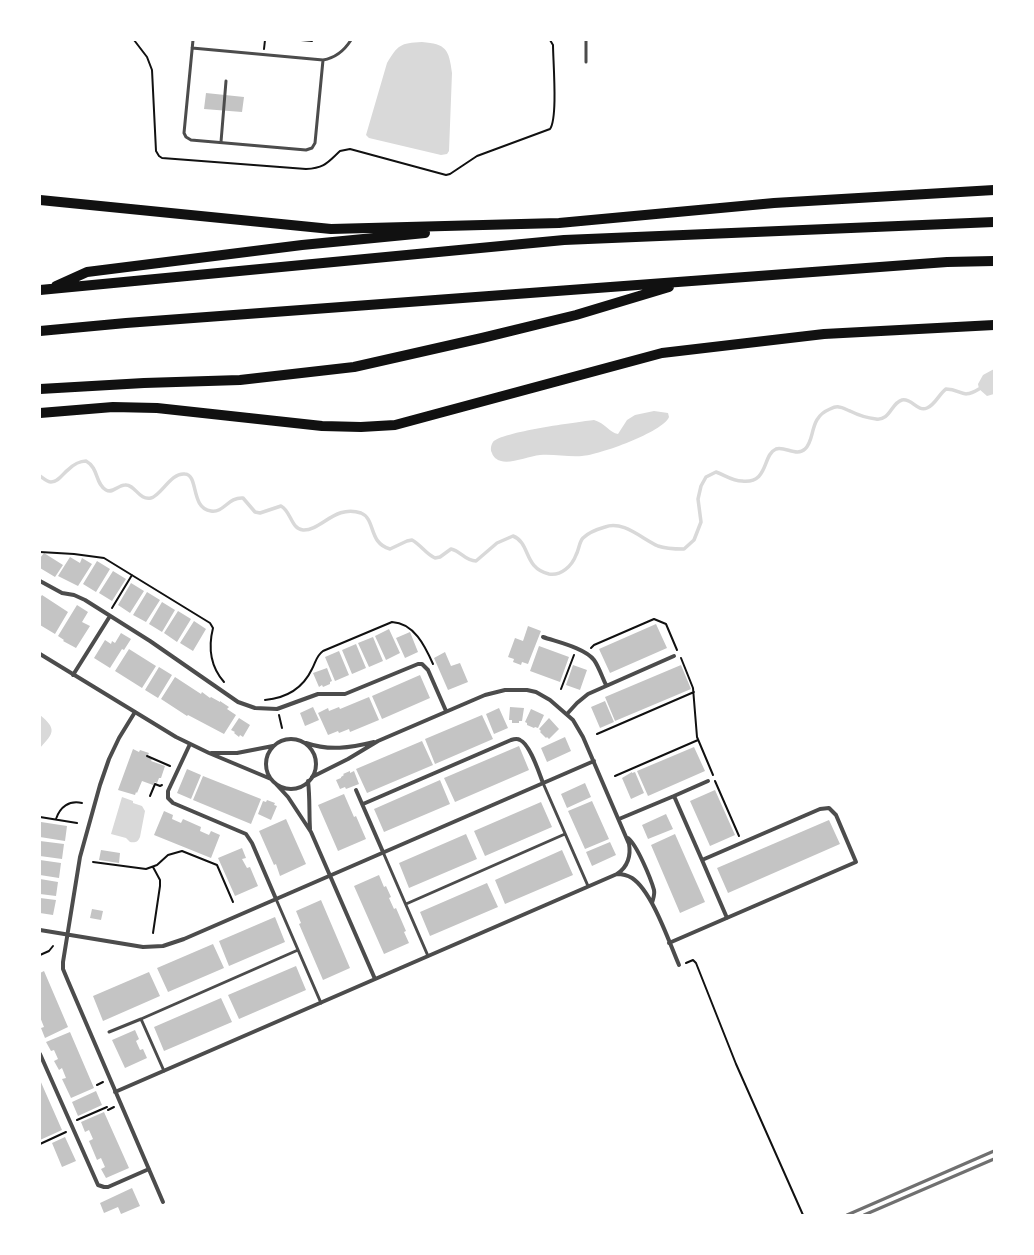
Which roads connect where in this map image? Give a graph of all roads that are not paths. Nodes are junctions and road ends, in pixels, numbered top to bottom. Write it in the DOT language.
graph roads {
  1 [pos="193,40"];
  2 [pos="351,40"];
  3 [pos="586,40"];
  4 [pos="192,48"];
  5 [pos="323,60"];
  6 [pos="586,62"];
  7 [pos="226,80"];
  8 [pos="221,142"];
  9 [pos="994,190"];
  10 [pos="40,200"];
  11 [pos="994,222"];
  12 [pos="480,226"];
  13 [pos="994,261"];
  14 [pos="688,282"];
  15 [pos="44,290"];
  16 [pos="994,325"];
  17 [pos="40,331"];
  18 [pos="40,389"];
  19 [pos="40,413"];
  20 [pos="40,581"];
  21 [pos="110,616"];
  22 [pos="543,636"];
  23 [pos="40,654"];
  24 [pos="674,656"];
  25 [pos="73,675"];
  26 [pos="606,685"];
  27 [pos="446,711"];
  28 [pos="135,712"];
  29 [pos="567,714"];
  30 [pos="378,741"];
  31 [pos="303,742"];
  32 [pos="190,744"];
  33 [pos="273,746"];
  34 [pos="209,753"];
  35 [pos="594,760"];
  36 [pos="312,777"];
  37 [pos="271,779"];
  38 [pos="308,781"];
  39 [pos="708,781"];
  40 [pos="543,783"];
  41 [pos="276,784"];
  42 [pos="356,790"];
  43 [pos="674,796"];
  44 [pos="363,804"];
  45 [pos="619,820"];
  46 [pos="311,832"];
  47 [pos="565,834"];
  48 [pos="627,838"];
  49 [pos="383,852"];
  50 [pos="702,860"];
  51 [pos="617,874"];
  52 [pos="330,875"];
  53 [pos="588,886"];
  54 [pos="276,899"];
  55 [pos="652,903"];
  56 [pos="406,904"];
  57 [pos="727,918"];
  58 [pos="40,930"];
  59 [pos="67,935"];
  60 [pos="670,943"];
  61 [pos="298,950"];
  62 [pos="428,956"];
  63 [pos="679,965"];
  64 [pos="375,979"];
  65 [pos="321,1003"];
  66 [pos="141,1019"];
  67 [pos="109,1032"];
  68 [pos="40,1054"];
  69 [pos="164,1071"];
  70 [pos="115,1092"];
  71 [pos="149,1169"];
  72 [pos="163,1202"];
  1 -- 4 [label="lane"];
  2 -- 5 [label="lane"];
  3 -- 6 [label="lane"];
  4 -- 5 [label="lane"];
  4 -- 8 [label="lane"];
  5 -- 8 [label="lane"];
  7 -- 8 [label="lane"];
  9 -- 12 [label="highway"];
  10 -- 12 [label="highway"];
  11 -- 15 [label="highway"];
  12 -- 15 [label="highway"];
  13 -- 14 [label="highway"];
  14 -- 17 [label="highway"];
  14 -- 18 [label="highway"];
  16 -- 19 [label="highway"];
  20 -- 21 [label="street"];
  21 -- 25 [label="street"];
  21 -- 27 [label="street"];
  22 -- 26 [label="street"];
  23 -- 25 [label="street"];
  24 -- 26 [label="street"];
  25 -- 28 [label="street"];
  26 -- 29 [label="street"];
  27 -- 29 [label="street"];
  27 -- 30 [label="street"];
  28 -- 32 [label="street"];
  28 -- 59 [label="street"];
  29 -- 35 [label="street"];
  30 -- 31 [label="street"];
  30 -- 36 [label="street"];
  31 -- 33 [label="street"];
  31 -- 36 [label="street"];
  32 -- 34 [label="street"];
  32 -- 54 [label="street"];
  33 -- 34 [label="street"];
  33 -- 37 [label="street"];
  34 -- 37 [label="street"];
  35 -- 40 [label="street"];
  35 -- 45 [label="street"];
  36 -- 38 [label="street"];
  37 -- 41 [label="street"];
  38 -- 41 [label="street"];
  38 -- 46 [label="street"];
  39 -- 43 [label="street"];
  40 -- 44 [label="street"];
  40 -- 47 [label="lane"];
  40 -- 49 [label="street"];
  41 -- 46 [label="street"];
  42 -- 44 [label="street"];
  43 -- 45 [label="street"];
  43 -- 50 [label="street"];
  44 -- 49 [label="street"];
  45 -- 48 [label="street"];
  46 -- 52 [label="street"];
  47 -- 53 [label="lane"];
  47 -- 56 [label="lane"];
  48 -- 51 [label="street"];
  48 -- 55 [label="street"];
  49 -- 52 [label="street"];
  49 -- 56 [label="lane"];
  50 -- 57 [label="street"];
  50 -- 57 [label="street"];
  51 -- 53 [label="street"];
  51 -- 55 [label="street"];
  52 -- 54 [label="street"];
  52 -- 64 [label="street"];
  53 -- 62 [label="street"];
  54 -- 59 [label="street"];
  54 -- 61 [label="lane"];
  55 -- 60 [label="street"];
  56 -- 62 [label="lane"];
  57 -- 60 [label="street"];
  58 -- 59 [label="street"];
  59 -- 70 [label="street"];
  60 -- 63 [label="street"];
  61 -- 65 [label="lane"];
  61 -- 66 [label="lane"];
  62 -- 64 [label="street"];
  64 -- 65 [label="street"];
  65 -- 69 [label="street"];
  66 -- 67 [label="lane"];
  66 -- 69 [label="lane"];
  68 -- 71 [label="street"];
  69 -- 70 [label="street"];
  70 -- 71 [label="street"];
  71 -- 72 [label="street"];
}
